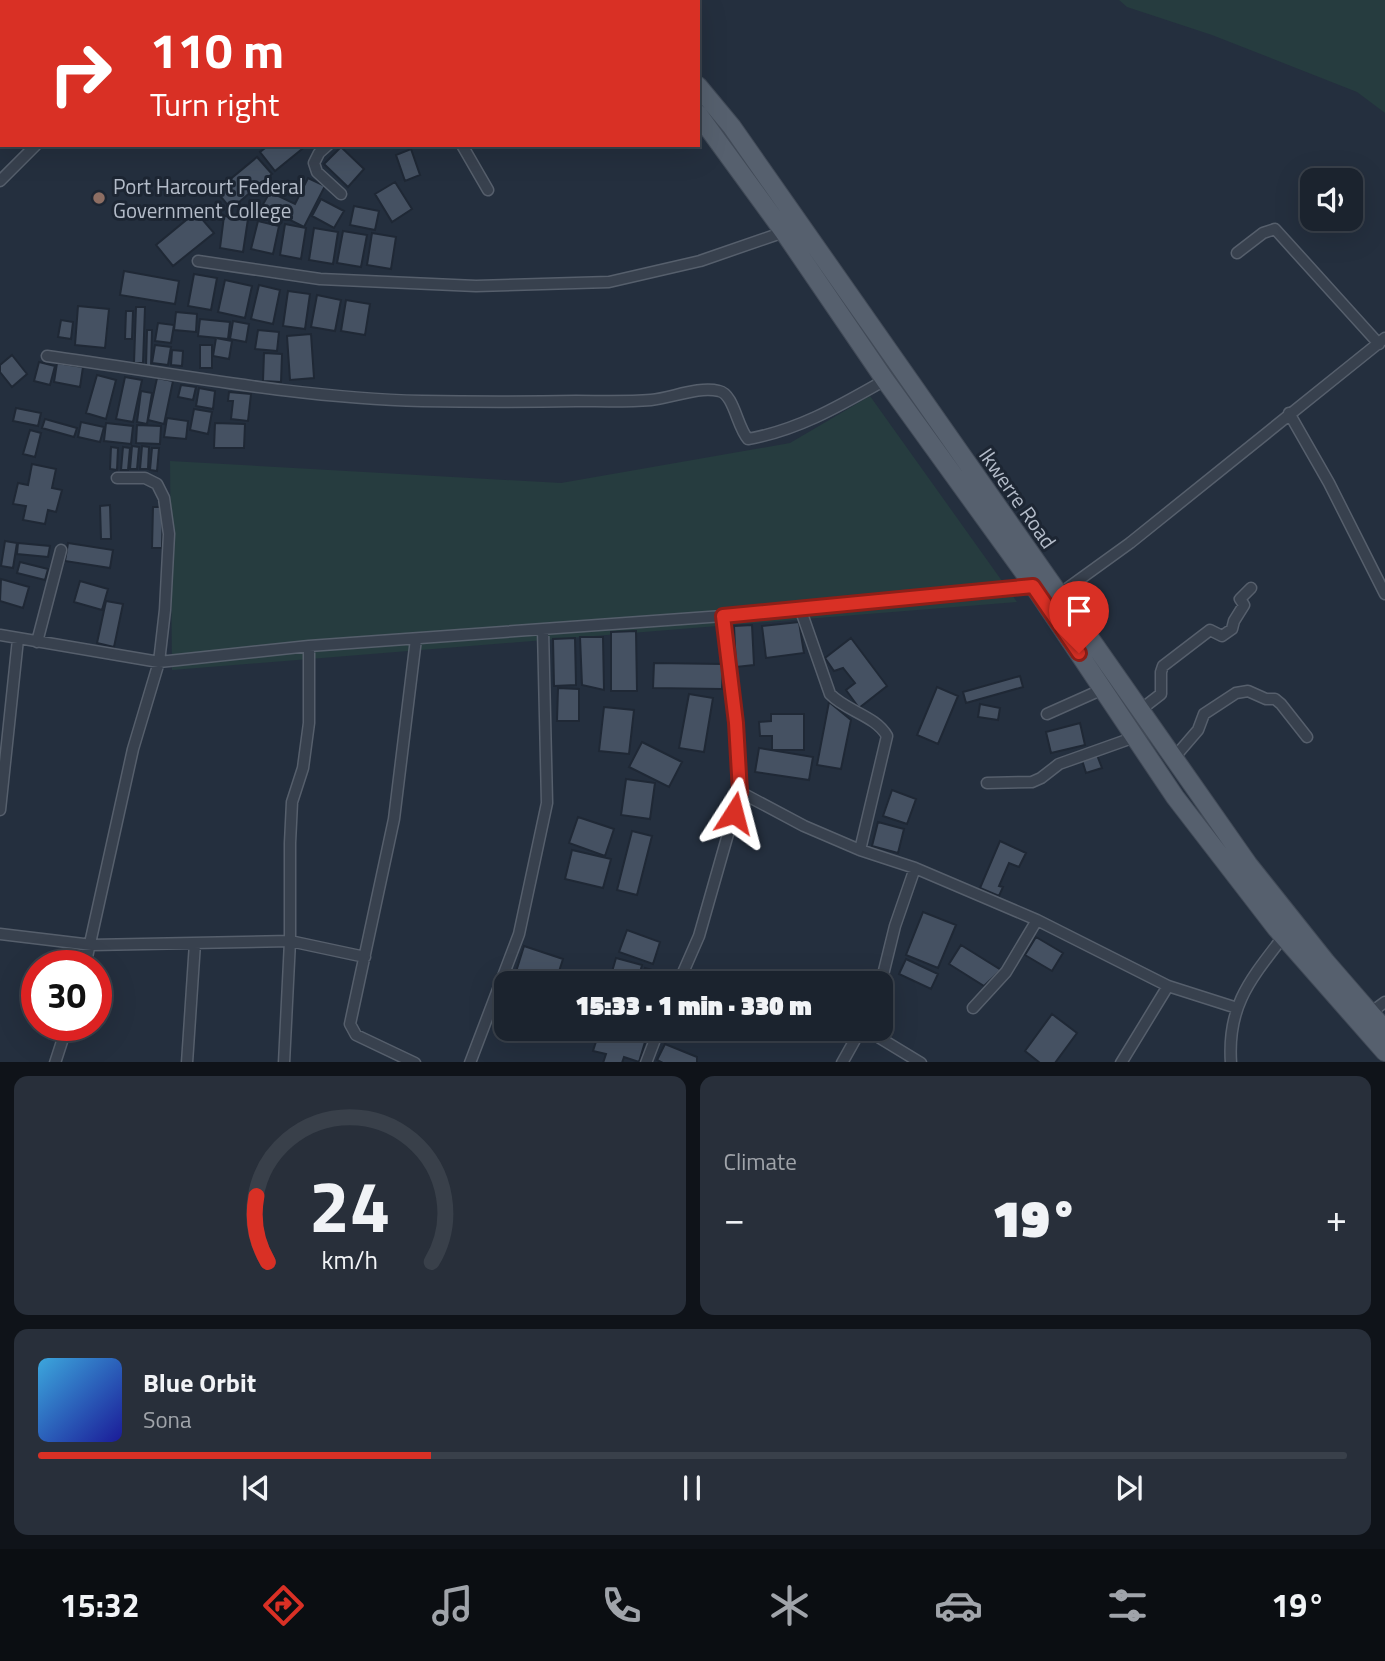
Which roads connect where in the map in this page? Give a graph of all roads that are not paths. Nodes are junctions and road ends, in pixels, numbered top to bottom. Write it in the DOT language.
graph roads {
  1 [pos="700,88"];
  2 [pos="700,117"];
  3 [pos="34,147"];
  4 [pos="326,147"];
  5 [pos="463,147"];
  6 [pos="0,181"];
  7 [pos="488,190"];
  8 [pos="341,194"];
  9 [pos="784,232"];
  10 [pos="1237,253"];
  11 [pos="198,261"];
  12 [pos="1382,341"];
  13 [pos="47,356"];
  14 [pos="885,380"];
  15 [pos="1289,413"];
  16 [pos="117,478"];
  17 [pos="61,550"];
  18 [pos="1033,586"];
  19 [pos="1251,588"];
  20 [pos="1385,594"];
  21 [pos="1058,595"];
  22 [pos="800,608"];
  23 [pos="723,616"];
  24 [pos="543,629"];
  25 [pos="0,635"];
  26 [pos="18,639"];
  27 [pos="416,639"];
  28 [pos="37,642"];
  29 [pos="309,646"];
  30 [pos="159,662"];
  31 [pos="1103,689"];
  32 [pos="1139,711"];
  33 [pos="1047,715"];
  34 [pos="1135,737"];
  35 [pos="1307,737"];
  36 [pos="1172,759"];
  37 [pos="3,761"];
  38 [pos="987,783"];
  39 [pos="740,792"];
  40 [pos="0,810"];
  41 [pos="860,850"];
  42 [pos="915,868"];
  43 [pos="1037,920"];
  44 [pos="0,934"];
  45 [pos="1283,937"];
  46 [pos="290,941"];
  47 [pos="195,943"];
  48 [pos="92,945"];
  49 [pos="90,950"];
  50 [pos="365,957"];
  51 [pos="684,971"];
  52 [pos="884,971"];
  53 [pos="1168,986"];
  54 [pos="1378,1007"];
  55 [pos="973,1009"];
  56 [pos="1237,1009"];
  57 [pos="1385,1030"];
  58 [pos="62,1041"];
  59 [pos="654,1041"];
  60 [pos="855,1041"];
  61 [pos="884,1041"];
  62 [pos="1385,1052"];
  63 [pos="55,1062"];
  64 [pos="187,1062"];
  65 [pos="284,1062"];
  66 [pos="415,1062"];
  67 [pos="470,1062"];
  68 [pos="646,1062"];
  69 [pos="842,1062"];
  70 [pos="921,1062"];
  71 [pos="1121,1062"];
  72 [pos="1231,1062"];
  1 -- 21 [label="main road, Ikwerre Road"];
  2 -- 9 [label="main road, Ikwerre Road"];
  3 -- 6 [label="street"];
  4 -- 8 [label="street"];
  5 -- 7 [label="street"];
  9 -- 11 [label="street"];
  9 -- 14 [label="main road, Ikwerre Road"];
  10 -- 12 [label="street"];
  12 -- 15 [label="street"];
  13 -- 14 [label="street"];
  14 -- 18 [label="main road, Ikwerre Road"];
  15 -- 20 [label="street"];
  15 -- 21 [label="street"];
  16 -- 30 [label="street"];
  17 -- 28 [label="street"];
  18 -- 22 [label="street"];
  18 -- 31 [label="main road, Ikwerre Road"];
  19 -- 32 [label="street"];
  21 -- 32 [label="main road, Ikwerre Road"];
  22 -- 23 [label="street"];
  22 -- 41 [label="street"];
  23 -- 24 [label="street"];
  23 -- 39 [label="street"];
  24 -- 27 [label="street"];
  24 -- 67 [label="street"];
  25 -- 26 [label="street"];
  26 -- 28 [label="street"];
  26 -- 37 [label="street"];
  27 -- 29 [label="street"];
  27 -- 50 [label="street"];
  28 -- 30 [label="street"];
  29 -- 30 [label="street"];
  29 -- 46 [label="street"];
  30 -- 48 [label="street"];
  31 -- 33 [label="street"];
  31 -- 34 [label="main road, Ikwerre Road"];
  32 -- 36 [label="main road, Ikwerre Road"];
  34 -- 38 [label="street"];
  34 -- 45 [label="main road, Ikwerre Road"];
  35 -- 36 [label="street"];
  36 -- 54 [label="main road, Ikwerre Road"];
  37 -- 40 [label="street"];
  39 -- 41 [label="street"];
  39 -- 51 [label="street"];
  41 -- 42 [label="street"];
  42 -- 43 [label="street"];
  42 -- 52 [label="street"];
  43 -- 53 [label="street"];
  43 -- 55 [label="street"];
  44 -- 48 [label="street"];
  45 -- 56 [label="street"];
  45 -- 62 [label="main road, Ikwerre Road"];
  46 -- 47 [label="street"];
  46 -- 50 [label="street"];
  46 -- 65 [label="street"];
  47 -- 48 [label="street"];
  47 -- 64 [label="street"];
  48 -- 49 [label="street"];
  50 -- 66 [label="street"];
  53 -- 56 [label="street"];
  53 -- 71 [label="street"];
  54 -- 57 [label="main road, Ikwerre Road"];
  56 -- 72 [label="street"];
  58 -- 63 [label="street"];
  59 -- 68 [label="street"];
  60 -- 69 [label="street"];
  61 -- 70 [label="street"];
}
